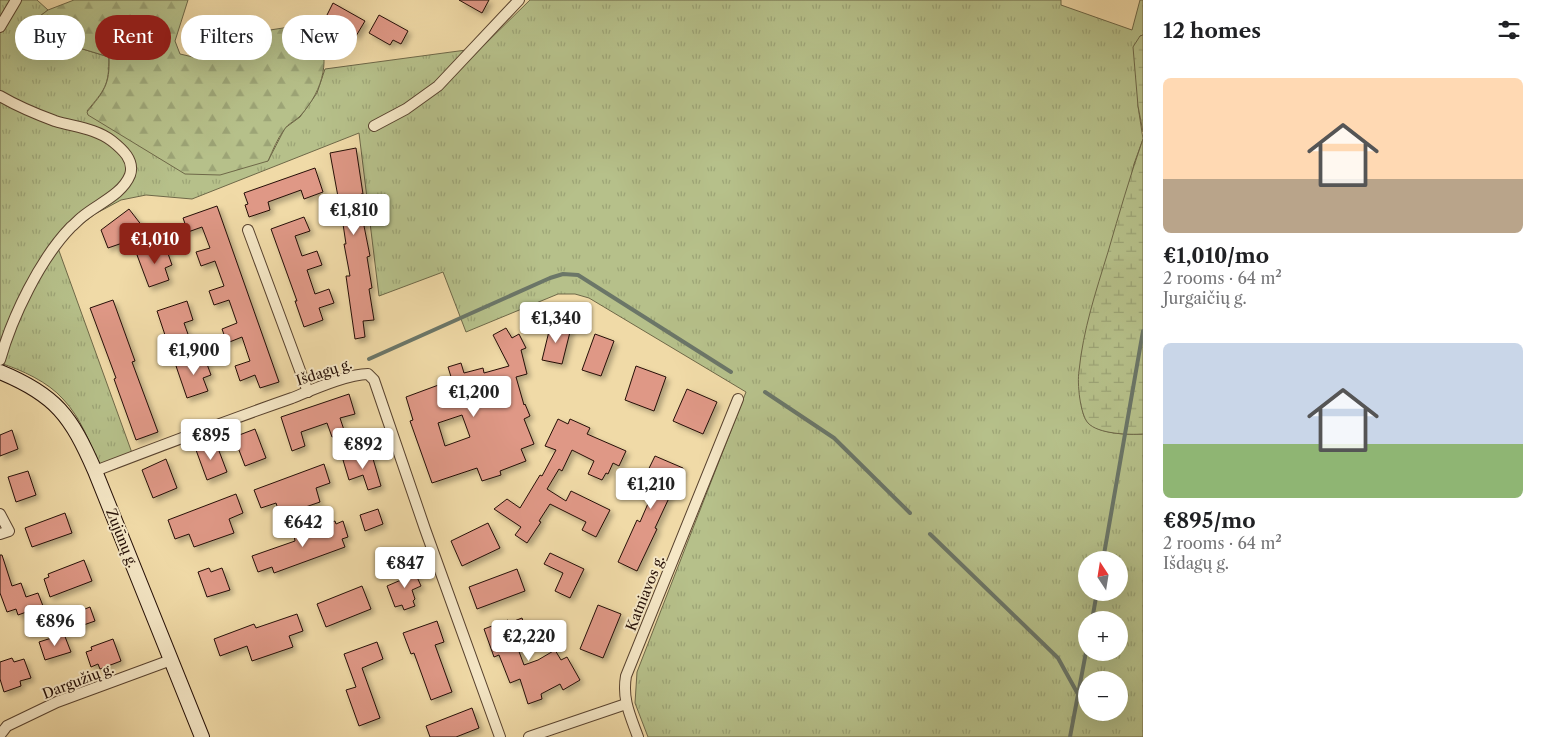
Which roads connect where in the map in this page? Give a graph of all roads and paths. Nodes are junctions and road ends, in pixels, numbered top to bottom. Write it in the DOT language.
graph roads {
  1 [pos="16,0"];
  2 [pos="519,0"];
  3 [pos="1,24"];
  4 [pos="0,96"];
  5 [pos="374,126"];
  6 [pos="248,230"];
  7 [pos="0,360"];
  8 [pos="0,372"];
  9 [pos="308,392"];
  10 [pos="738,399"];
  11 [pos="95,471"];
  12 [pos="0,514"];
  13 [pos="0,534"];
  14 [pos="171,660"];
  15 [pos="626,704"];
  16 [pos="0,735"];
  17 [pos="202,737"];
  18 [pos="500,737"];
  19 [pos="529,737"];
  20 [pos="638,737"];
  1 -- 3 [label="street"];
  2 -- 5 [label="street"];
  4 -- 7 [label="street"];
  6 -- 9 [label="street"];
  8 -- 11 [label="main road, Zujūnų g."];
  9 -- 11 [label="street, Išdagų g."];
  9 -- 18 [label="street, Išdagų g."];
  10 -- 15 [label="street, Katniavos g."];
  11 -- 14 [label="main road, Zujūnų g."];
  12 -- 13 [label="street"];
  14 -- 16 [label="street, Dargužių g."];
  14 -- 17 [label="main road, Zujūnų g."];
  15 -- 19 [label="street"];
  15 -- 20 [label="street, Katniavos g."];
}
